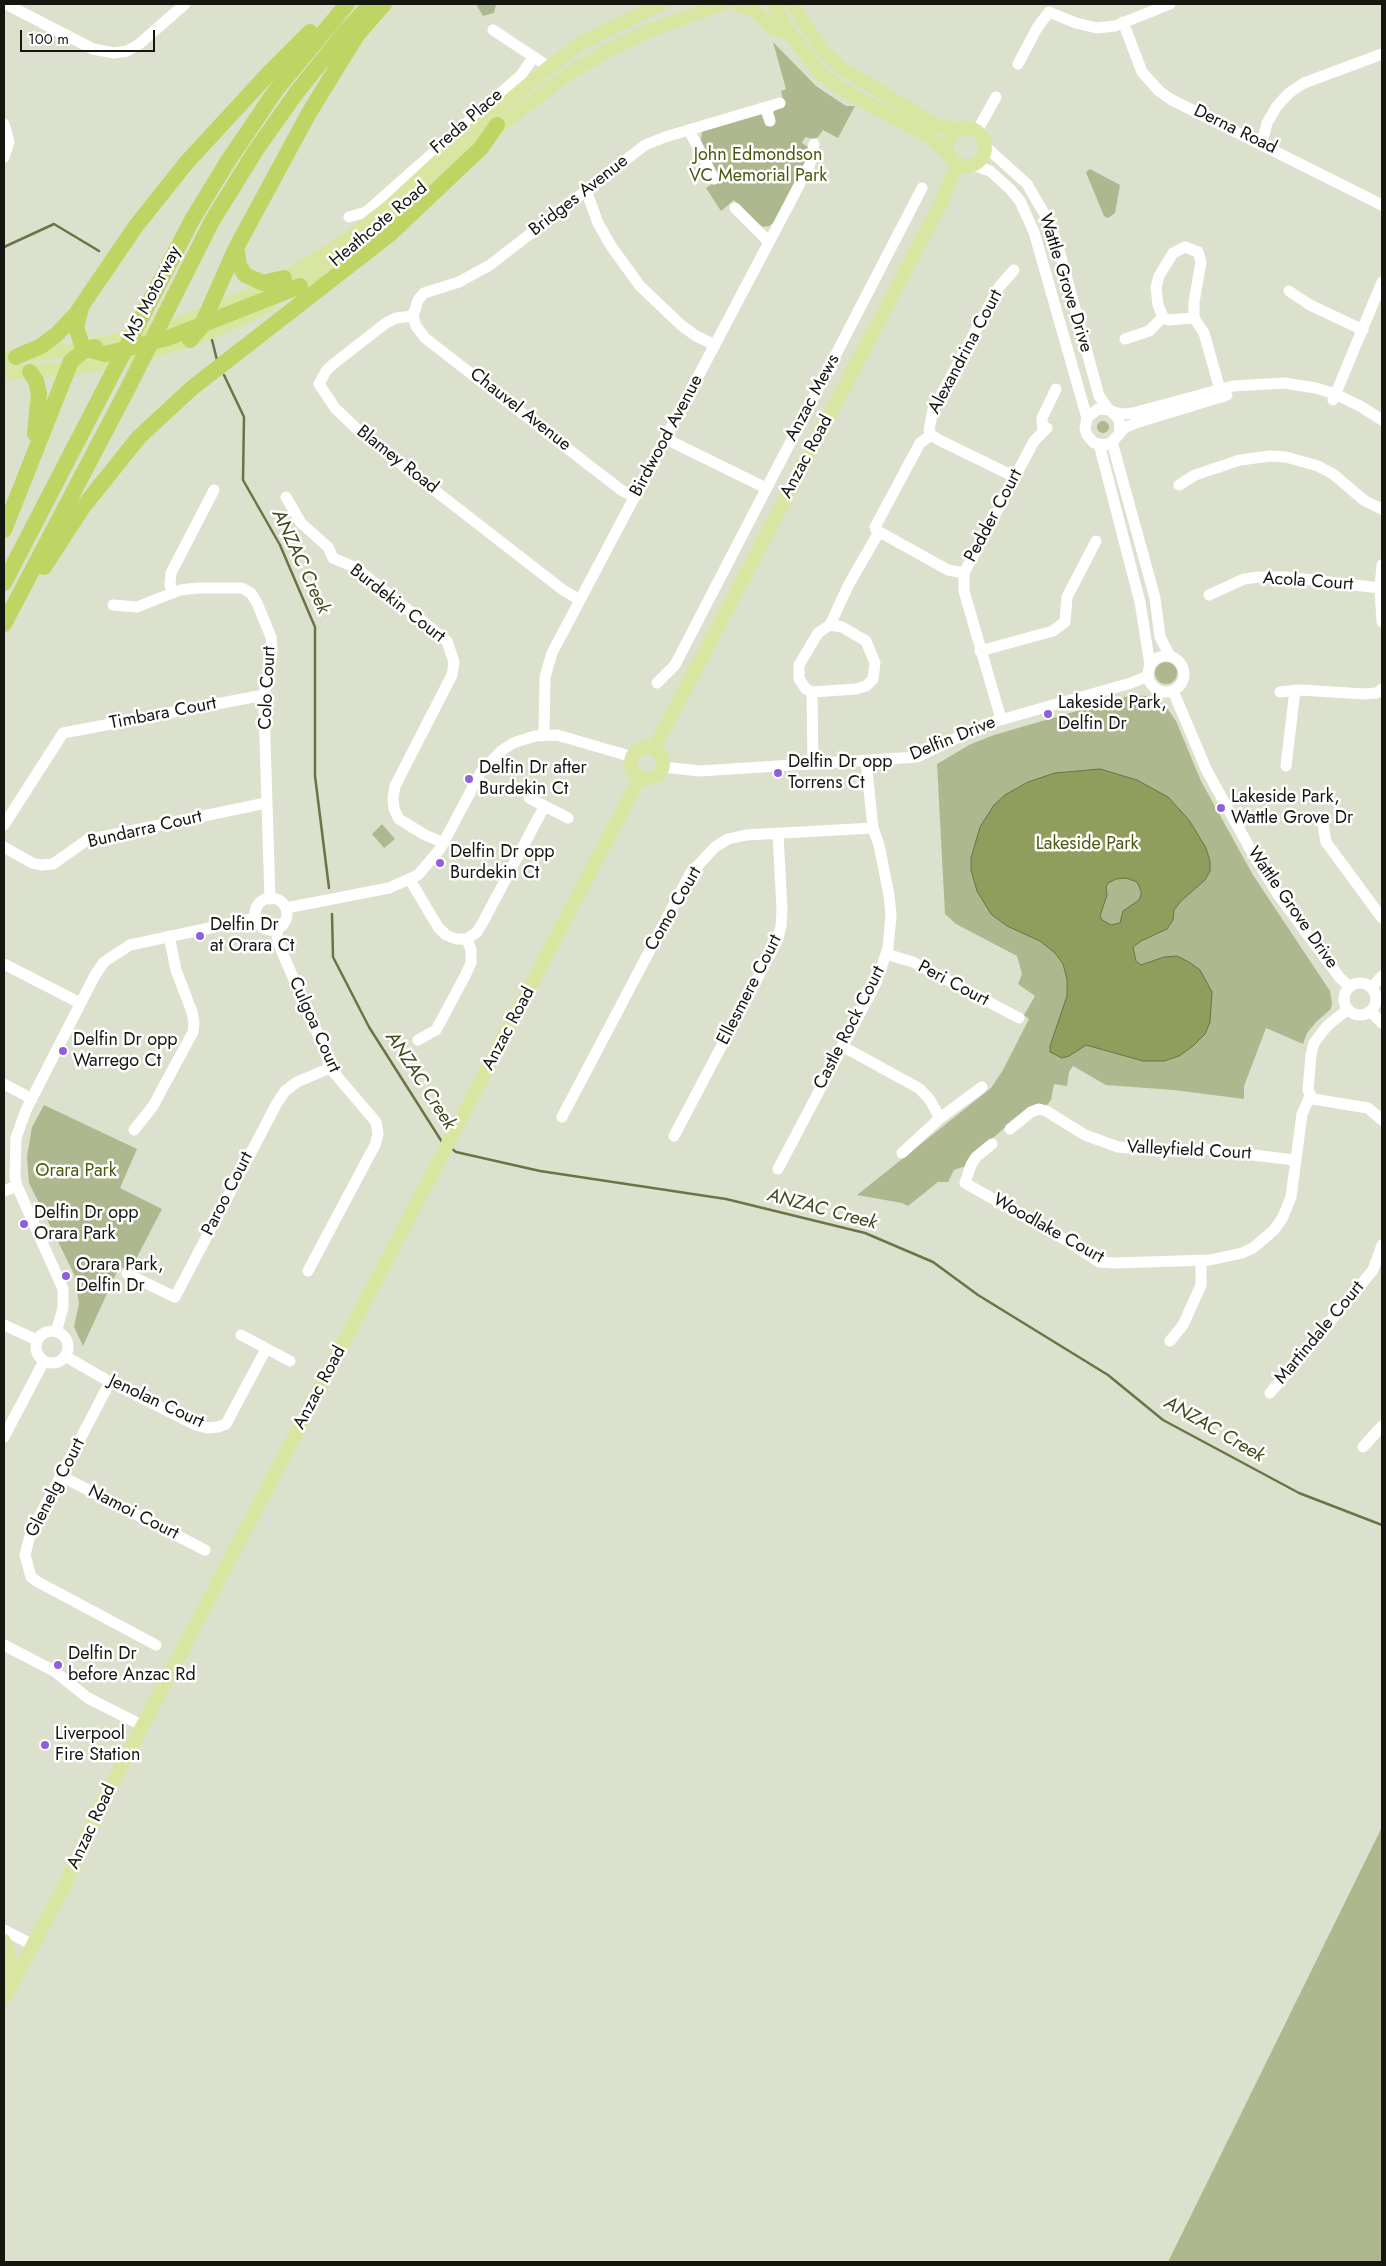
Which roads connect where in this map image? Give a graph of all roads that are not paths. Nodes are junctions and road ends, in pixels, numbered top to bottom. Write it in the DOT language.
graph roads {
  1 [pos="6,4"];
  2 [pos="185,4"];
  3 [pos="339,4"];
  4 [pos="346,4"];
  5 [pos="371,4"];
  6 [pos="384,4"];
  7 [pos="662,4"];
  8 [pos="723,4"];
  9 [pos="737,4"];
  10 [pos="773,4"];
  11 [pos="792,4"];
  12 [pos="1170,4"];
  13 [pos="802,10"];
  14 [pos="1123,22"];
  15 [pos="493,30"];
  16 [pos="791,35"];
  17 [pos="1382,54"];
  18 [pos="533,58"];
  19 [pos="1018,64"];
  20 [pos="548,67"];
  21 [pos="996,97"];
  22 [pos="780,103"];
  23 [pos="766,108"];
  24 [pos="770,121"];
  25 [pos="4,124"];
  26 [pos="498,125"];
  27 [pos="689,130"];
  28 [pos="958,130"];
  29 [pos="977,131"];
  30 [pos="1262,143"];
  31 [pos="814,144"];
  32 [pos="985,146"];
  33 [pos="948,152"];
  34 [pos="4,158"];
  35 [pos="957,164"];
  36 [pos="973,165"];
  37 [pos="714,178"];
  38 [pos="922,188"];
  39 [pos="586,190"];
  40 [pos="1382,205"];
  41 [pos="735,208"];
  42 [pos="349,217"];
  43 [pos="769,242"];
  44 [pos="236,248"];
  45 [pos="1014,270"];
  46 [pos="284,278"];
  47 [pos="1382,282"];
  48 [pos="300,286"];
  49 [pos="1289,291"];
  50 [pos="84,301"];
  51 [pos="413,316"];
  52 [pos="1163,317"];
  53 [pos="1194,318"];
  54 [pos="205,319"];
  55 [pos="1363,330"];
  56 [pos="170,337"];
  57 [pos="1125,339"];
  58 [pos="190,340"];
  59 [pos="715,345"];
  60 [pos="97,351"];
  61 [pos="10,358"];
  62 [pos="68,369"];
  63 [pos="30,372"];
  64 [pos="4,374"];
  65 [pos="1056,389"];
  66 [pos="1221,393"];
  67 [pos="1334,397"];
  68 [pos="1111,411"];
  69 [pos="1087,418"];
  70 [pos="1382,420"];
  71 [pos="1382,428"];
  72 [pos="932,435"];
  73 [pos="1116,438"];
  74 [pos="666,439"];
  75 [pos="1099,444"];
  76 [pos="28,466"];
  77 [pos="1015,478"];
  78 [pos="1179,485"];
  79 [pos="766,488"];
  80 [pos="214,490"];
  81 [pos="286,497"];
  82 [pos="635,497"];
  83 [pos="1382,509"];
  84 [pos="4,530"];
  85 [pos="878,532"];
  86 [pos="1096,541"];
  87 [pos="1382,565"];
  88 [pos="964,573"];
  89 [pos="4,583"];
  90 [pos="1380,588"];
  91 [pos="173,593"];
  92 [pos="1209,595"];
  93 [pos="580,600"];
  94 [pos="113,605"];
  95 [pos="1382,622"];
  96 [pos="4,624"];
  97 [pos="830,625"];
  98 [pos="4,637"];
  99 [pos="980,651"];
  100 [pos="1170,656"];
  101 [pos="1149,671"];
  102 [pos="657,683"];
  103 [pos="1382,689"];
  104 [pos="1295,690"];
  105 [pos="1173,691"];
  106 [pos="812,692"];
  107 [pos="1280,692"];
  108 [pos="264,694"];
  109 [pos="1001,720"];
  110 [pos="544,734"];
  111 [pos="654,748"];
  112 [pos="633,757"];
  113 [pos="866,761"];
  114 [pos="813,764"];
  115 [pos="1286,766"];
  116 [pos="663,767"];
  117 [pos="640,777"];
  118 [pos="529,798"];
  119 [pos="266,804"];
  120 [pos="544,807"];
  121 [pos="568,818"];
  122 [pos="1323,824"];
  123 [pos="4,825"];
  124 [pos="873,828"];
  125 [pos="778,833"];
  126 [pos="444,843"];
  127 [pos="4,847"];
  128 [pos="410,880"];
  129 [pos="270,899"];
  130 [pos="286,908"];
  131 [pos="256,918"];
  132 [pos="1382,918"];
  133 [pos="277,929"];
  134 [pos="169,936"];
  135 [pos="467,939"];
  136 [pos="886,954"];
  137 [pos="4,964"];
  138 [pos="1382,976"];
  139 [pos="1350,987"];
  140 [pos="1371,988"];
  141 [pos="80,1003"];
  142 [pos="1348,1009"];
  143 [pos="1370,1011"];
  144 [pos="1019,1018"];
  145 [pos="1382,1023"];
  146 [pos="418,1040"];
  147 [pos="842,1046"];
  148 [pos="330,1068"];
  149 [pos="4,1084"];
  150 [pos="982,1087"];
  151 [pos="1310,1096"];
  152 [pos="32,1098"];
  153 [pos="562,1117"];
  154 [pos="940,1118"];
  155 [pos="1382,1120"];
  156 [pos="1010,1129"];
  157 [pos="134,1130"];
  158 [pos="674,1136"];
  159 [pos="992,1144"];
  160 [pos="902,1153"];
  161 [pos="1294,1160"];
  162 [pos="778,1169"];
  163 [pos="17,1186"];
  164 [pos="4,1191"];
  165 [pos="1382,1246"];
  166 [pos="1200,1261"];
  167 [pos="308,1271"];
  168 [pos="128,1274"];
  169 [pos="4,1326"];
  170 [pos="56,1332"];
  171 [pos="241,1335"];
  172 [pos="37,1340"];
  173 [pos="1170,1341"];
  174 [pos="266,1349"];
  175 [pos="65,1356"];
  176 [pos="44,1361"];
  177 [pos="290,1361"];
  178 [pos="110,1382"];
  179 [pos="1270,1393"];
  180 [pos="1382,1426"];
  181 [pos="4,1437"];
  182 [pos="1363,1447"];
  183 [pos="61,1476"];
  184 [pos="205,1550"];
  185 [pos="4,1645"];
  186 [pos="156,1645"];
  187 [pos="143,1726"];
  188 [pos="4,1930"];
  189 [pos="4,1941"];
  190 [pos="33,1945"];
  191 [pos="13,1982"];
  192 [pos="4,1999"];
  1 -- 2 [label="street"];
  3 -- 50 [label="highway"];
  4 -- 89 [label="highway, M5 Motorway"];
  5 -- 96 [label="highway, M5 Motorway"];
  6 -- 44 [label="highway"];
  7 -- 20 [label="main road, Heathcote Road"];
  8 -- 26 [label="main road, Heathcote Road"];
  9 -- 16 [label="main road"];
  10 -- 16 [label="main road"];
  11 -- 13 [label="main road"];
  12 -- 14 [label="street"];
  13 -- 28 [label="main road"];
  14 -- 19 [label="street"];
  14 -- 30 [label="street, Derna Road"];
  15 -- 18 [label="street"];
  16 -- 33 [label="main road"];
  17 -- 30 [label="street"];
  18 -- 20 [label="street"];
  18 -- 42 [label="street, Freda Place"];
  20 -- 46 [label="main road, Heathcote Road"];
  21 -- 29 [label="street"];
  22 -- 23 [label="street, Bridges Avenue"];
  23 -- 24 [label="street"];
  23 -- 27 [label="street, Bridges Avenue"];
  25 -- 34 [label="street"];
  26 -- 48 [label="main road, Heathcote Road"];
  26 -- 98 [label="highway"];
  27 -- 37 [label="street"];
  27 -- 39 [label="street, Bridges Avenue"];
  28 -- 29 [label="main road"];
  28 -- 33 [label="main road"];
  29 -- 32 [label="main road"];
  30 -- 40 [label="street, Derna Road"];
  31 -- 43 [label="street, Birdwood Avenue"];
  32 -- 36 [label="main road"];
  32 -- 68 [label="street, Wattle Grove Drive"];
  33 -- 35 [label="main road"];
  35 -- 36 [label="main road"];
  35 -- 111 [label="main road, Anzac Road"];
  36 -- 69 [label="street, Wattle Grove Drive"];
  38 -- 79 [label="street, Anzac Mews"];
  39 -- 51 [label="street, Bridges Avenue"];
  39 -- 59 [label="street"];
  41 -- 43 [label="street"];
  43 -- 59 [label="street, Birdwood Avenue"];
  44 -- 46 [label="highway"];
  44 -- 54 [label="highway"];
  45 -- 72 [label="street, Alexandrina Court"];
  46 -- 54 [label="main road, Heathcote Road"];
  47 -- 55 [label="street"];
  48 -- 54 [label="highway"];
  48 -- 58 [label="main road, Heathcote Road"];
  49 -- 55 [label="street"];
  50 -- 60 [label="highway"];
  50 -- 61 [label="highway"];
  51 -- 82 [label="street, Chauvel Avenue"];
  51 -- 93 [label="street, Blamey Road"];
  52 -- 53 [label="street"];
  52 -- 53 [label="street"];
  52 -- 57 [label="street"];
  53 -- 66 [label="street"];
  54 -- 56 [label="highway"];
  54 -- 58 [label="highway"];
  55 -- 67 [label="street"];
  56 -- 58 [label="main road, Heathcote Road"];
  56 -- 60 [label="highway"];
  59 -- 74 [label="street, Birdwood Avenue"];
  60 -- 61 [label="main road"];
  60 -- 62 [label="highway"];
  62 -- 63 [label="main road"];
  62 -- 76 [label="highway"];
  63 -- 64 [label="main road"];
  63 -- 76 [label="highway"];
  65 -- 77 [label="street, Pedder Court"];
  66 -- 67 [label="street"];
  66 -- 68 [label="street"];
  66 -- 73 [label="street"];
  67 -- 70 [label="street"];
  67 -- 71 [label="street"];
  68 -- 69 [label="street"];
  68 -- 73 [label="street"];
  69 -- 75 [label="street"];
  72 -- 77 [label="street, Alexandrina Court"];
  72 -- 85 [label="street"];
  73 -- 75 [label="street"];
  73 -- 100 [label="street"];
  74 -- 79 [label="street"];
  74 -- 82 [label="street, Birdwood Avenue"];
  75 -- 101 [label="street"];
  76 -- 84 [label="highway"];
  77 -- 88 [label="street, Pedder Court"];
  78 -- 83 [label="street"];
  79 -- 102 [label="street, Anzac Mews"];
  80 -- 91 [label="street"];
  81 -- 126 [label="street, Burdekin Court"];
  82 -- 93 [label="street, Birdwood Avenue"];
  85 -- 88 [label="street"];
  85 -- 97 [label="street"];
  86 -- 99 [label="street"];
  87 -- 90 [label="street"];
  88 -- 99 [label="street, Pedder Court"];
  90 -- 92 [label="street, Acola Court"];
  90 -- 95 [label="street"];
  91 -- 94 [label="street, Colo Court"];
  91 -- 108 [label="street, Colo Court"];
  93 -- 110 [label="street, Birdwood Avenue"];
  97 -- 106 [label="street"];
  97 -- 106 [label="street"];
  99 -- 109 [label="street, Pedder Court"];
  100 -- 101 [label="street"];
  100 -- 105 [label="street"];
  101 -- 105 [label="street"];
  101 -- 109 [label="street, Delfin Drive"];
  103 -- 104 [label="street"];
  104 -- 107 [label="street"];
  104 -- 115 [label="street"];
  105 -- 139 [label="street, Wattle Grove Drive"];
  106 -- 114 [label="street"];
  108 -- 119 [label="street, Colo Court"];
  108 -- 123 [label="street, Timbara Court"];
  109 -- 113 [label="street, Delfin Drive"];
  110 -- 112 [label="street"];
  110 -- 126 [label="street"];
  111 -- 112 [label="main road"];
  111 -- 116 [label="main road"];
  112 -- 117 [label="main road"];
  113 -- 114 [label="street, Delfin Drive"];
  113 -- 124 [label="street, Castle Rock Court"];
  114 -- 116 [label="street, Delfin Drive"];
  116 -- 117 [label="main road"];
  117 -- 187 [label="main road, Anzac Road"];
  118 -- 120 [label="street"];
  119 -- 127 [label="street, Bundarra Court"];
  119 -- 129 [label="street, Colo Court"];
  120 -- 121 [label="street"];
  120 -- 135 [label="street"];
  122 -- 132 [label="street"];
  124 -- 125 [label="street, Como Court"];
  124 -- 136 [label="street, Castle Rock Court"];
  125 -- 153 [label="street, Como Court"];
  125 -- 158 [label="street, Ellesmere Court"];
  126 -- 128 [label="street"];
  128 -- 130 [label="street"];
  128 -- 135 [label="street"];
  129 -- 130 [label="street"];
  129 -- 131 [label="street"];
  130 -- 133 [label="street"];
  131 -- 133 [label="street"];
  131 -- 134 [label="street"];
  133 -- 148 [label="street, Culgoa Court"];
  134 -- 141 [label="street"];
  134 -- 157 [label="street"];
  135 -- 146 [label="street"];
  136 -- 144 [label="street, Peri Court"];
  136 -- 147 [label="street, Castle Rock Court"];
  137 -- 141 [label="street"];
  138 -- 140 [label="street"];
  139 -- 140 [label="street"];
  139 -- 142 [label="street"];
  140 -- 143 [label="street"];
  141 -- 152 [label="street"];
  142 -- 143 [label="street"];
  142 -- 151 [label="street"];
  143 -- 145 [label="street"];
  147 -- 154 [label="street"];
  147 -- 162 [label="street, Castle Rock Court"];
  148 -- 167 [label="street, Culgoa Court"];
  148 -- 168 [label="street, Paroo Court"];
  149 -- 152 [label="street"];
  150 -- 154 [label="street"];
  151 -- 155 [label="street"];
  151 -- 161 [label="street, Woodlake Court"];
  152 -- 163 [label="street"];
  154 -- 160 [label="street"];
  156 -- 161 [label="street, Valleyfield Court"];
  159 -- 166 [label="street, Woodlake Court"];
  161 -- 166 [label="street, Woodlake Court"];
  163 -- 164 [label="street"];
  163 -- 170 [label="street"];
  165 -- 179 [label="street, Martindale Court"];
  166 -- 173 [label="street"];
  169 -- 172 [label="street"];
  170 -- 172 [label="street"];
  170 -- 175 [label="street"];
  171 -- 174 [label="street"];
  172 -- 176 [label="street"];
  174 -- 177 [label="street"];
  174 -- 178 [label="street, Jenolan Court"];
  175 -- 176 [label="street"];
  175 -- 178 [label="street, Jenolan Court"];
  176 -- 181 [label="street"];
  178 -- 183 [label="street, Glenelg Court"];
  180 -- 182 [label="street"];
  183 -- 184 [label="street, Namoi Court"];
  183 -- 186 [label="street, Glenelg Court"];
  185 -- 187 [label="street"];
  187 -- 190 [label="main road, Anzac Road"];
  188 -- 190 [label="street"];
  189 -- 191 [label="main road"];
  190 -- 191 [label="main road, Anzac Road"];
  191 -- 192 [label="main road, Anzac Road"];
}
